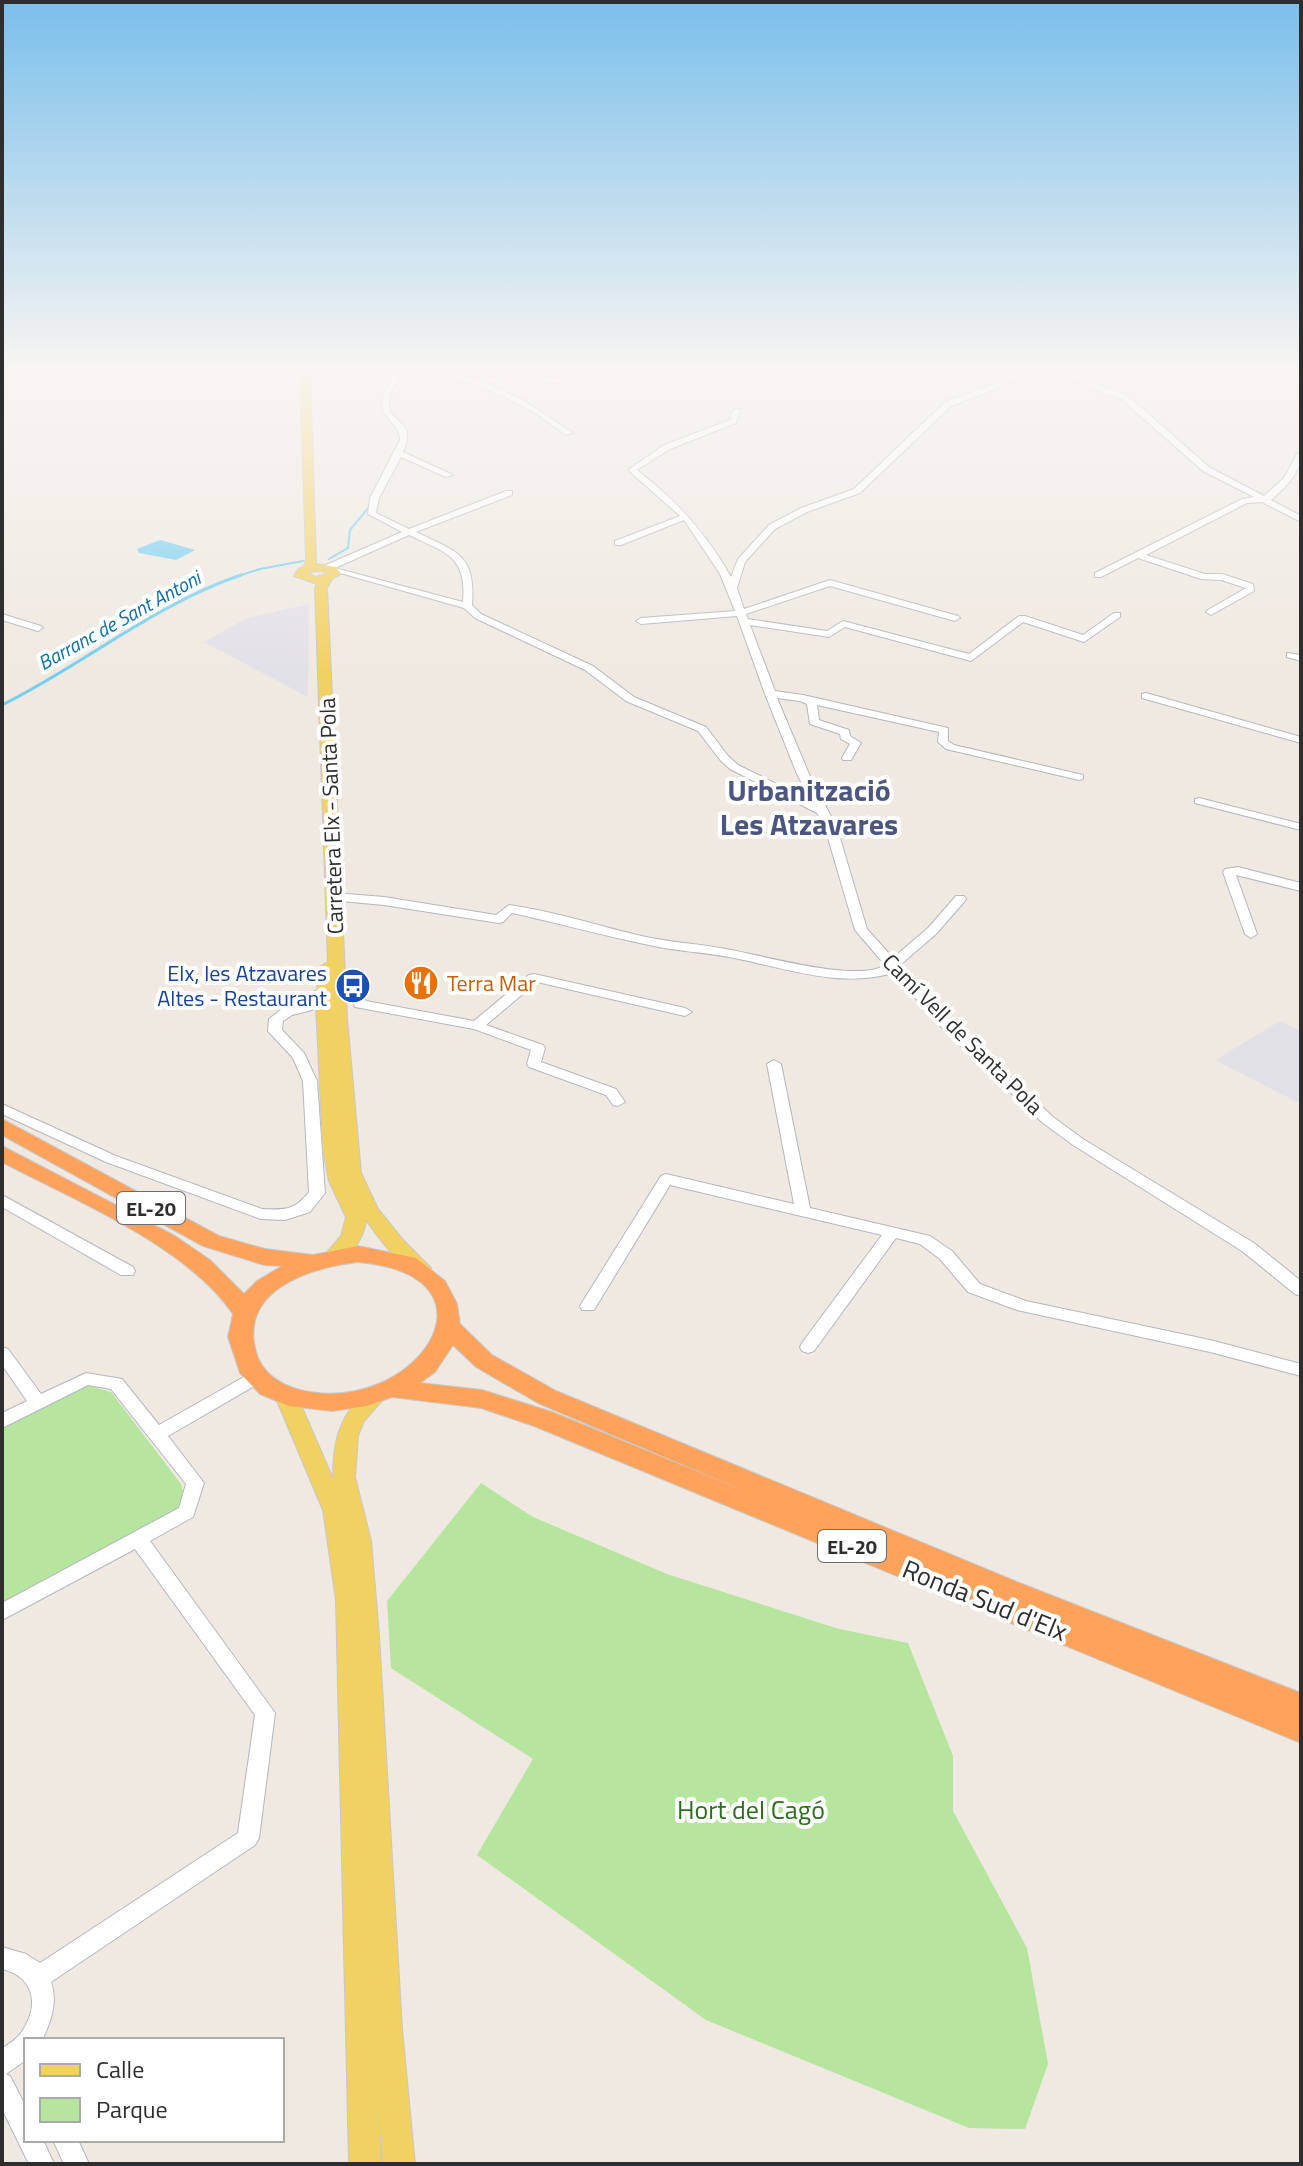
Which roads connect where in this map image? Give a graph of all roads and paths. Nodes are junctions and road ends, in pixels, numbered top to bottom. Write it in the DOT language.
graph roads {
  1 [pos="310,469"];
  2 [pos="314,469"];
  3 [pos="391,469"];
  4 [pos="436,469"];
  5 [pos="632,469"];
  6 [pos="880,469"];
  7 [pos="1208,469"];
  8 [pos="1295,469"];
  9 [pos="449,475"];
  10 [pos="509,493"];
  11 [pos="1264,500"];
  12 [pos="684,517"];
  13 [pos="1301,519"];
  14 [pos="408,532"];
  15 [pos="618,543"];
  16 [pos="1141,556"];
  17 [pos="328,571"];
  18 [pos="308,574"];
  19 [pos="1098,575"];
  20 [pos="732,588"];
  21 [pos="467,606"];
  22 [pos="1211,612"];
  23 [pos="1117,615"];
  24 [pos="2,617"];
  25 [pos="741,617"];
  26 [pos="955,618"];
  27 [pos="641,621"];
  28 [pos="38,628"];
  29 [pos="770,694"];
  30 [pos="1146,696"];
  31 [pos="805,699"];
  32 [pos="1301,740"];
  33 [pos="847,758"];
  34 [pos="1079,777"];
  35 [pos="1199,801"];
  36 [pos="821,810"];
  37 [pos="1301,827"];
  38 [pos="1301,887"];
  39 [pos="334,897"];
  40 [pos="960,899"];
  41 [pos="1251,934"];
  42 [pos="892,967"];
  43 [pos="331,990"];
  44 [pos="360,1004"];
  45 [pos="307,1007"];
  46 [pos="685,1012"];
  47 [pos="338,1018"];
  48 [pos="477,1026"];
  49 [pos="327,1048"];
  50 [pos="774,1064"];
  51 [pos="618,1102"];
  52 [pos="2,1108"];
  53 [pos="2,1126"];
  54 [pos="2,1153"];
  55 [pos="2,1200"];
  56 [pos="803,1211"];
  57 [pos="892,1232"];
  58 [pos="334,1256"];
  59 [pos="311,1261"];
  60 [pos="421,1268"];
  61 [pos="127,1271"];
  62 [pos="1301,1290"];
  63 [pos="588,1306"];
  64 [pos="245,1313"];
  65 [pos="449,1328"];
  66 [pos="808,1347"];
  67 [pos="2,1353"];
  68 [pos="1301,1370"];
  69 [pos="257,1377"];
  70 [pos="384,1393"];
  71 [pos="286,1396"];
  72 [pos="38,1403"];
  73 [pos="2,1421"];
  74 [pos="157,1434"];
  75 [pos="138,1538"];
  76 [pos="2,1612"];
  77 [pos="1301,1706"];
  78 [pos="1301,1730"];
  79 [pos="2,1958"];
  80 [pos="39,1977"];
  81 [pos="30,2038"];
  82 [pos="24,2046"];
  83 [pos="2,2064"];
  84 [pos="2,2084"];
  85 [pos="24,2128"];
  86 [pos="31,2142"];
  87 [pos="66,2142"];
  88 [pos="42,2164"];
  89 [pos="77,2164"];
  90 [pos="365,2164"];
  91 [pos="399,2164"];
  1 -- 18 [label="main road, Carretera Elx - Santa Pola"];
  2 -- 17 [label="main road, Carretera Elx - Santa Pola"];
  3 -- 14 [label="street"];
  4 -- 9 [label="street"];
  5 -- 12 [label="street, Camí Vell de Santa Pola"];
  6 -- 20 [label="street"];
  7 -- 11 [label="street"];
  8 -- 11 [label="street"];
  10 -- 14 [label="street"];
  11 -- 13 [label="street"];
  11 -- 16 [label="street"];
  12 -- 15 [label="street"];
  12 -- 20 [label="street, Camí Vell de Santa Pola"];
  14 -- 17 [label="street"];
  14 -- 21 [label="street"];
  16 -- 19 [label="street"];
  16 -- 22 [label="street"];
  17 -- 18 [label="main road"];
  17 -- 21 [label="street"];
  17 -- 39 [label="main road, Carretera Elx - Santa Pola"];
  18 -- 43 [label="main road, Carretera Elx - Santa Pola"];
  20 -- 25 [label="street, Camí Vell de Santa Pola"];
  21 -- 36 [label="street"];
  23 -- 25 [label="street"];
  24 -- 28 [label="street"];
  25 -- 26 [label="street"];
  25 -- 27 [label="street"];
  25 -- 29 [label="street, Camí Vell de Santa Pola"];
  29 -- 31 [label="street"];
  29 -- 36 [label="street, Camí Vell de Santa Pola"];
  30 -- 32 [label="street"];
  31 -- 33 [label="street"];
  31 -- 34 [label="street"];
  35 -- 37 [label="street"];
  36 -- 42 [label="street, Camí Vell de Santa Pola"];
  38 -- 41 [label="street"];
  39 -- 42 [label="street"];
  39 -- 43 [label="main road, Carretera Elx - Santa Pola"];
  40 -- 42 [label="street"];
  42 -- 62 [label="street, Camí Vell de Santa Pola"];
  43 -- 44 [label="street"];
  43 -- 45 [label="street"];
  43 -- 47 [label="main road, Carretera Elx - Santa Pola"];
  43 -- 49 [label="main road, Carretera Elx - Santa Pola"];
  44 -- 47 [label="street"];
  44 -- 48 [label="street"];
  45 -- 49 [label="street"];
  45 -- 52 [label="street"];
  46 -- 48 [label="street"];
  47 -- 60 [label="main road, Carretera Elx - Santa Pola"];
  48 -- 51 [label="street"];
  49 -- 58 [label="main road, Carretera Elx - Santa Pola"];
  50 -- 56 [label="street"];
  53 -- 59 [label="highway, EL-20"];
  54 -- 64 [label="highway, EL-20"];
  55 -- 61 [label="street"];
  56 -- 57 [label="street"];
  56 -- 63 [label="street"];
  57 -- 66 [label="street"];
  57 -- 68 [label="street"];
  58 -- 59 [label="highway, EL-20"];
  58 -- 60 [label="highway, EL-20"];
  59 -- 64 [label="highway, EL-20"];
  60 -- 65 [label="highway"];
  64 -- 69 [label="highway"];
  65 -- 70 [label="highway, EL-20"];
  65 -- 77 [label="highway, Ronda Sud d'Elx / EL-20"];
  67 -- 72 [label="street"];
  69 -- 71 [label="highway, EL-20"];
  69 -- 74 [label="street"];
  70 -- 71 [label="highway, EL-20"];
  70 -- 78 [label="highway, Ronda Sud d'Elx / EL-20"];
  70 -- 91 [label="main road"];
  71 -- 90 [label="main road"];
  72 -- 73 [label="street"];
  72 -- 74 [label="street"];
  74 -- 75 [label="street"];
  75 -- 76 [label="street"];
  75 -- 80 [label="street"];
  79 -- 80 [label="street"];
  80 -- 81 [label="street"];
  82 -- 83 [label="street"];
  84 -- 85 [label="street"];
  86 -- 88 [label="street"];
  87 -- 89 [label="street"];
}
